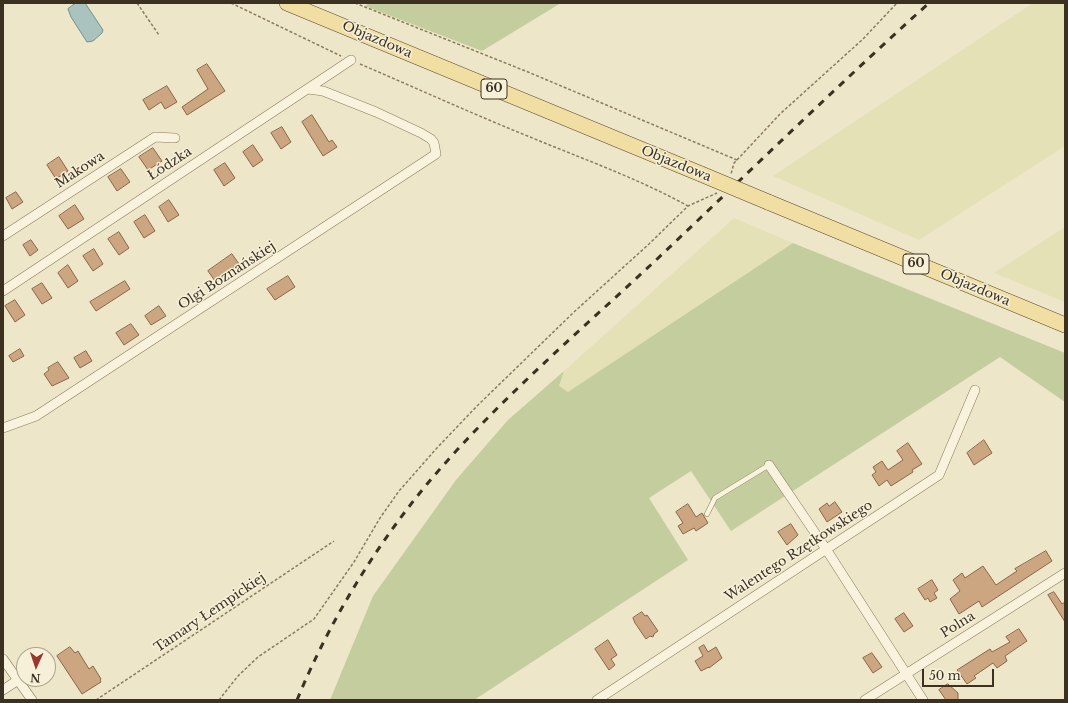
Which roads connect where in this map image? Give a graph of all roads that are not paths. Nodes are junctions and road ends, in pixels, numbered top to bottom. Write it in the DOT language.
graph roads {
  1 [pos="287,3"];
  2 [pos="351,60"];
  3 [pos="308,89"];
  4 [pos="176,138"];
  5 [pos="3,236"];
  6 [pos="3,291"];
  7 [pos="1065,325"];
  8 [pos="975,390"];
  9 [pos="4,428"];
  10 [pos="769,465"];
  11 [pos="707,514"];
  12 [pos="826,549"];
  13 [pos="1065,573"];
  14 [pos="3,659"];
  15 [pos="905,674"];
  16 [pos="16,677"];
  17 [pos="16,681"];
  18 [pos="23,687"];
  19 [pos="3,690"];
  20 [pos="32,700"];
  21 [pos="597,700"];
  22 [pos="865,700"];
  23 [pos="922,700"];
  1 -- 7 [label="main road, Objazdowa / 60, bridge"];
  2 -- 3 [label="street, Łódzka"];
  3 -- 6 [label="street, Łódzka"];
  3 -- 9 [label="street, Olgi Boznańskiej"];
  4 -- 5 [label="street, Makowa"];
  8 -- 12 [label="street, Walentego Rzętkowskiego"];
  10 -- 11 [label="lane"];
  10 -- 12 [label="street"];
  12 -- 15 [label="street"];
  12 -- 21 [label="street, Walentego Rzętkowskiego"];
  13 -- 15 [label="street, Polna"];
  14 -- 16 [label="street"];
  15 -- 22 [label="street, Polna"];
  15 -- 23 [label="street"];
  17 -- 19 [label="street"];
  18 -- 20 [label="street"];
}
